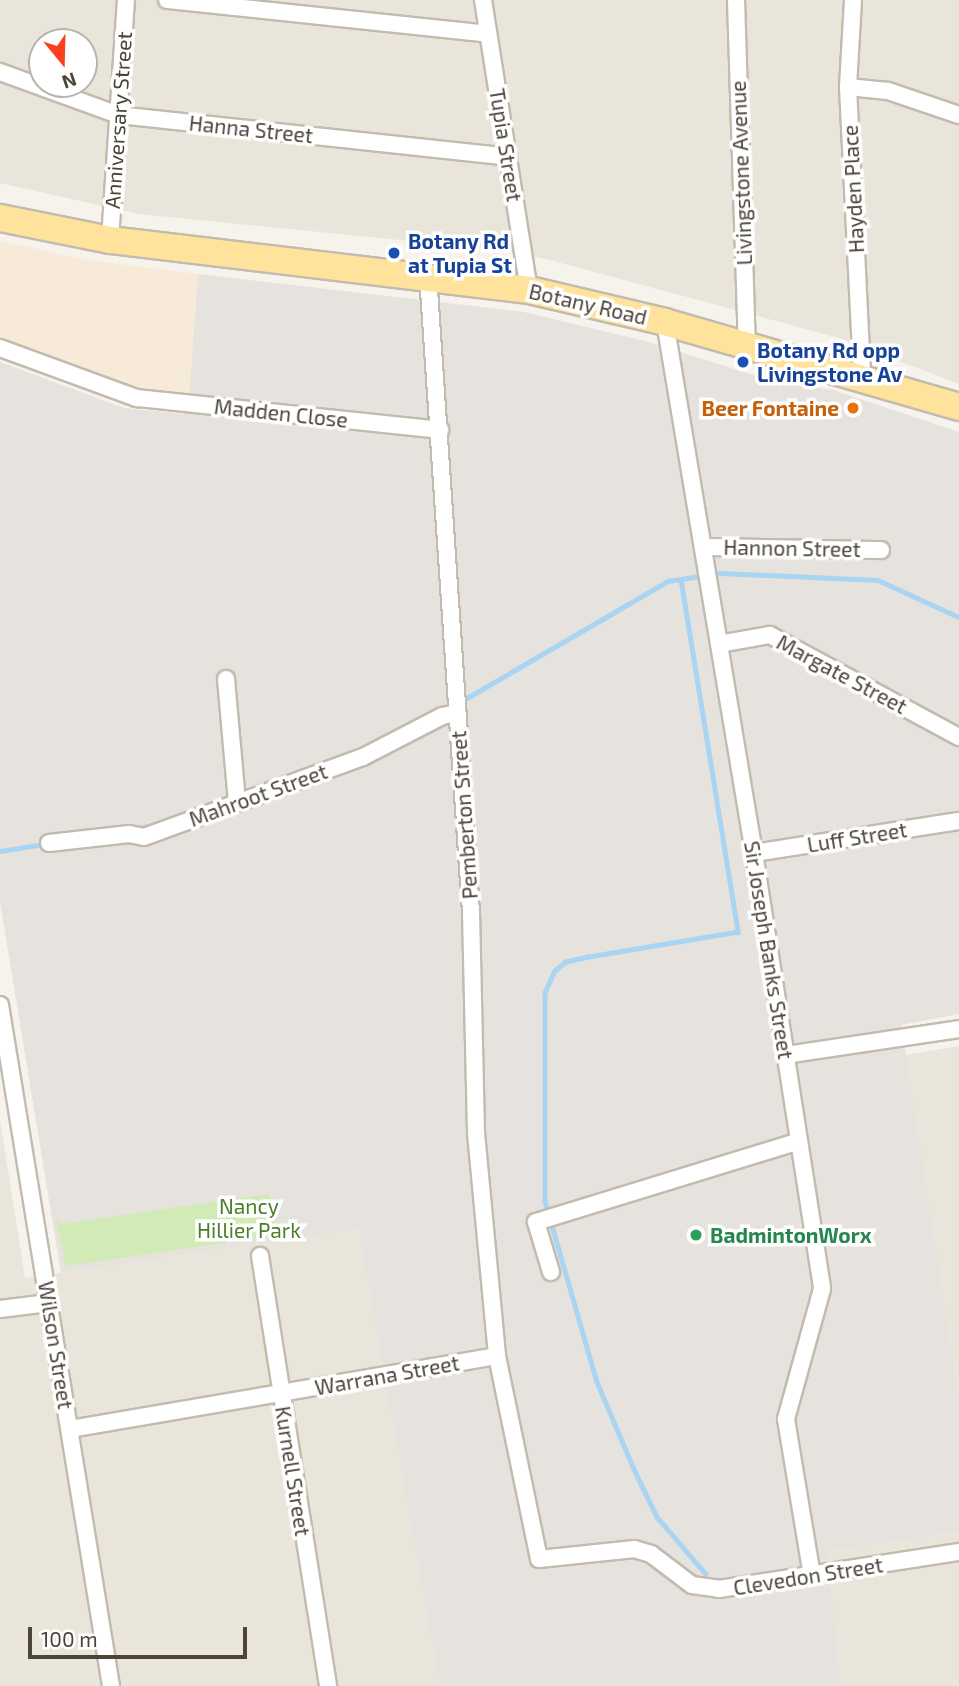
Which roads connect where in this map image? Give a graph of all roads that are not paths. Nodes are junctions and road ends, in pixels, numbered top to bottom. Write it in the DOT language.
graph roads {
  1 [pos="126,0"];
  2 [pos="167,0"];
  3 [pos="482,0"];
  4 [pos="736,0"];
  5 [pos="853,0"];
  6 [pos="488,34"];
  7 [pos="0,72"];
  8 [pos="848,88"];
  9 [pos="118,115"];
  10 [pos="959,116"];
  11 [pos="508,157"];
  12 [pos="0,218"];
  13 [pos="110,240"];
  14 [pos="428,275"];
  15 [pos="529,290"];
  16 [pos="664,321"];
  17 [pos="747,346"];
  18 [pos="0,348"];
  19 [pos="862,377"];
  20 [pos="959,407"];
  21 [pos="440,430"];
  22 [pos="703,547"];
  23 [pos="881,550"];
  24 [pos="719,644"];
  25 [pos="226,679"];
  26 [pos="458,713"];
  27 [pos="959,737"];
  28 [pos="237,803"];
  29 [pos="959,821"];
  30 [pos="49,843"];
  31 [pos="754,853"];
  32 [pos="0,1004"];
  33 [pos="959,1029"];
  34 [pos="786,1055"];
  35 [pos="799,1142"];
  36 [pos="260,1256"];
  37 [pos="551,1272"];
  38 [pos="49,1303"];
  39 [pos="0,1309"];
  40 [pos="497,1356"];
  41 [pos="280,1394"];
  42 [pos="70,1429"];
  43 [pos="959,1552"];
  44 [pos="812,1576"];
  45 [pos="111,1686"];
  46 [pos="328,1686"];
  1 -- 9 [label="street, Anniversary Street"];
  2 -- 6 [label="street"];
  3 -- 6 [label="street, Tupia Street"];
  4 -- 17 [label="street, Livingstone Avenue"];
  5 -- 8 [label="street, Hayden Place"];
  6 -- 11 [label="street, Tupia Street"];
  7 -- 9 [label="street, Hanna Street"];
  8 -- 10 [label="street"];
  8 -- 19 [label="street, Hayden Place"];
  9 -- 11 [label="street, Hanna Street"];
  9 -- 13 [label="street, Anniversary Street"];
  11 -- 15 [label="street, Tupia Street"];
  12 -- 13 [label="main road, Botany Road"];
  13 -- 14 [label="main road, Botany Road"];
  14 -- 15 [label="main road, Botany Road"];
  14 -- 21 [label="street, Pemberton Street"];
  15 -- 16 [label="main road, Botany Road"];
  16 -- 17 [label="main road, Botany Road"];
  16 -- 22 [label="street, Sir Joseph Banks Street"];
  17 -- 19 [label="main road, Botany Road"];
  18 -- 21 [label="street, Madden Close"];
  19 -- 20 [label="main road, Botany Road"];
  21 -- 26 [label="street, Pemberton Street"];
  22 -- 23 [label="street, Hannon Street"];
  22 -- 24 [label="street, Sir Joseph Banks Street"];
  24 -- 27 [label="street, Margate Street"];
  24 -- 31 [label="street, Sir Joseph Banks Street"];
  25 -- 28 [label="street"];
  26 -- 28 [label="street, Mahroot Street"];
  26 -- 40 [label="street, Pemberton Street"];
  28 -- 30 [label="street, Mahroot Street"];
  29 -- 31 [label="street, Luff Street"];
  31 -- 34 [label="street, Sir Joseph Banks Street"];
  32 -- 38 [label="street, Wilson Street"];
  33 -- 34 [label="street"];
  34 -- 35 [label="street, Sir Joseph Banks Street"];
  35 -- 37 [label="street"];
  35 -- 44 [label="street, Sir Joseph Banks Street"];
  36 -- 41 [label="street, Kurnell Street"];
  38 -- 39 [label="street"];
  38 -- 42 [label="street, Wilson Street"];
  40 -- 41 [label="street, Warrana Street"];
  40 -- 44 [label="street, Clevedon Street"];
  41 -- 42 [label="street, Warrana Street"];
  41 -- 46 [label="street, Kurnell Street"];
  42 -- 45 [label="street, Wilson Street"];
  43 -- 44 [label="street, Clevedon Street"];
}
